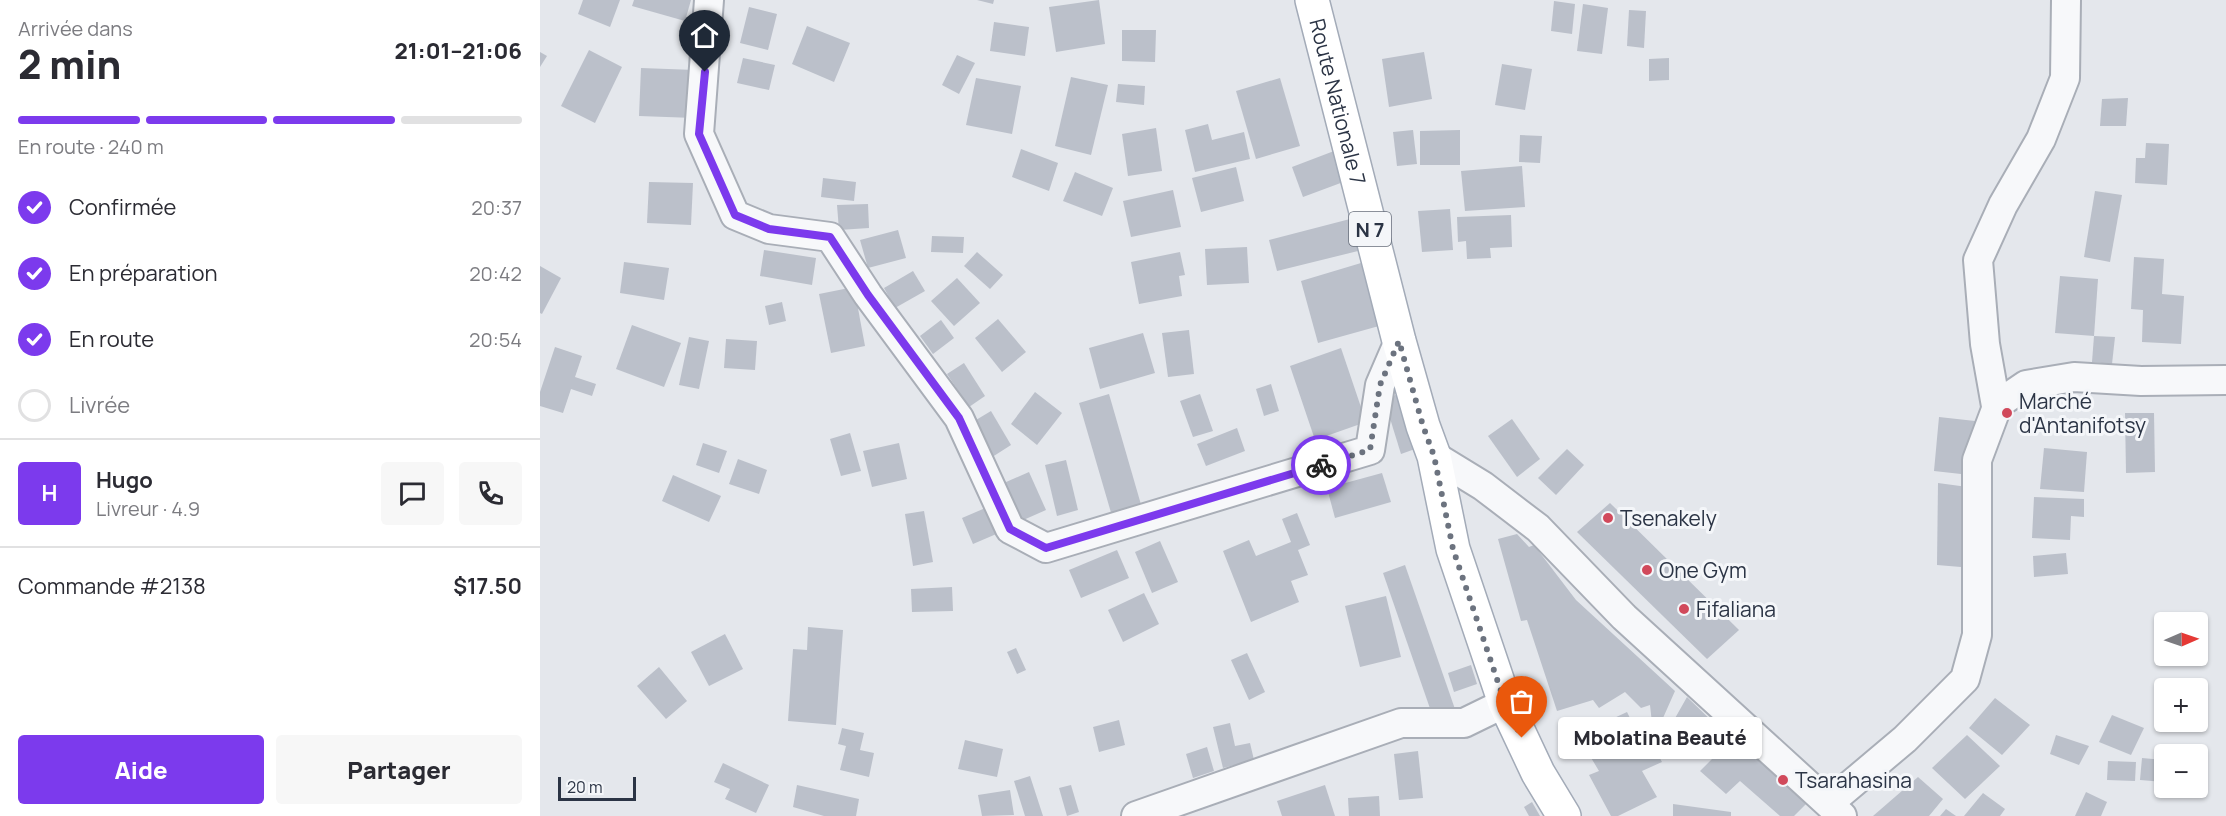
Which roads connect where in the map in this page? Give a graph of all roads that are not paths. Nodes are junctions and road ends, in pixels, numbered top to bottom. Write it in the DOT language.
graph roads {
  1 [pos="709,0"];
  2 [pos="1312,0"];
  3 [pos="2066,0"];
  4 [pos="1399,341"];
  5 [pos="2226,380"];
  6 [pos="1996,406"];
  7 [pos="1434,456"];
  8 [pos="1505,703"];
  9 [pos="1836,809"];
  10 [pos="1136,816"];
  11 [pos="1564,816"];
  1 -- 4 [label="street"];
  2 -- 4 [label="main road, Route Nationale 7 / N 7"];
  3 -- 6 [label="street"];
  4 -- 7 [label="main road, Route Nationale 7 / N 7"];
  5 -- 6 [label="street"];
  6 -- 9 [label="street"];
  7 -- 8 [label="main road, Route Nationale 7 / N 7"];
  7 -- 9 [label="street"];
  8 -- 10 [label="street"];
  8 -- 11 [label="main road, Route Nationale 7 / N 7"];
}
